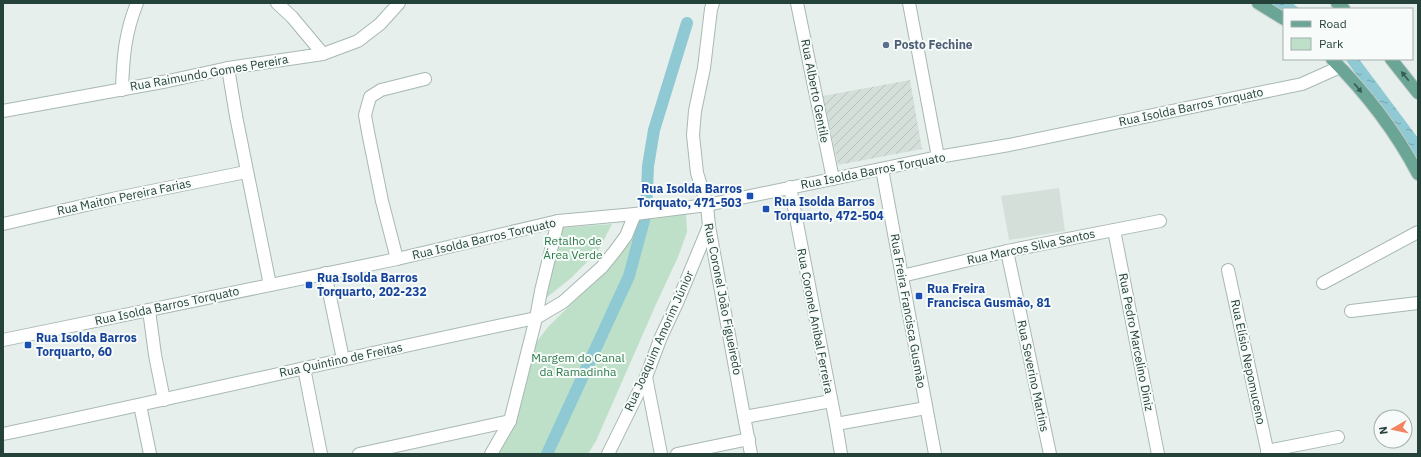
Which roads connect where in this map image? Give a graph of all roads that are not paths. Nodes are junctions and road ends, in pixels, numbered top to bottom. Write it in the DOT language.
graph roads {
  1 [pos="137,3"];
  2 [pos="277,3"];
  3 [pos="399,3"];
  4 [pos="713,3"];
  5 [pos="797,3"];
  6 [pos="909,3"];
  7 [pos="1258,3"];
  8 [pos="1283,18"];
  9 [pos="323,54"];
  10 [pos="1393,60"];
  11 [pos="1336,63"];
  12 [pos="228,68"];
  13 [pos="425,79"];
  14 [pos="122,90"];
  15 [pos="1418,93"];
  16 [pos="3,111"];
  17 [pos="938,157"];
  18 [pos="882,169"];
  19 [pos="246,172"];
  20 [pos="1418,174"];
  21 [pos="833,179"];
  22 [pos="790,187"];
  23 [pos="706,205"];
  24 [pos="635,214"];
  25 [pos="558,221"];
  26 [pos="1160,221"];
  27 [pos="3,224"];
  28 [pos="709,226"];
  29 [pos="1114,230"];
  30 [pos="1418,232"];
  31 [pos="1007,251"];
  32 [pos="397,259"];
  33 [pos="1228,270"];
  34 [pos="325,273"];
  35 [pos="902,276"];
  36 [pos="1323,283"];
  37 [pos="270,285"];
  38 [pos="1418,303"];
  39 [pos="149,310"];
  40 [pos="1351,311"];
  41 [pos="536,318"];
  42 [pos="3,340"];
  43 [pos="343,359"];
  44 [pos="304,368"];
  45 [pos="646,377"];
  46 [pos="164,400"];
  47 [pos="831,401"];
  48 [pos="140,405"];
  49 [pos="926,408"];
  50 [pos="745,417"];
  51 [pos="510,421"];
  52 [pos="836,424"];
  53 [pos="3,434"];
  54 [pos="1338,437"];
  55 [pos="749,439"];
  56 [pos="1268,453"];
  57 [pos="150,454"];
  58 [pos="321,454"];
  59 [pos="360,454"];
  60 [pos="491,454"];
  61 [pos="608,454"];
  62 [pos="661,454"];
  63 [pos="677,454"];
  64 [pos="751,454"];
  65 [pos="840,454"];
  66 [pos="935,454"];
  67 [pos="1050,454"];
  68 [pos="1158,454"];
  1 -- 14 [label="street"];
  2 -- 9 [label="street"];
  3 -- 9 [label="street, Rua Raimundo Gomes Pereira"];
  4 -- 23 [label="street, Rua Coronel João Figueiredo"];
  5 -- 21 [label="street, Rua Alberto Gentile"];
  6 -- 17 [label="street"];
  7 -- 8 [label="main road"];
  9 -- 12 [label="street, Rua Raimundo Gomes Pereira"];
  15 -- 10 [label="main road, one-way"];
  11 -- 17 [label="street, Rua Isolda Barros Torquato"];
  11 -- 20 [label="main road, one-way"];
  12 -- 14 [label="street, Rua Raimundo Gomes Pereira"];
  12 -- 19 [label="street"];
  13 -- 32 [label="street"];
  14 -- 16 [label="street, Rua Raimundo Gomes Pereira"];
  17 -- 18 [label="street, Rua Isolda Barros Torquato"];
  18 -- 21 [label="street, Rua Isolda Barros Torquato"];
  18 -- 35 [label="street, Rua Freira Francisca Gusmão"];
  19 -- 27 [label="street, Rua Maiton Pereira Farias"];
  19 -- 37 [label="street"];
  21 -- 22 [label="street, Rua Isolda Barros Torquato"];
  22 -- 23 [label="street, Rua Isolda Barros Torquato"];
  22 -- 47 [label="street, Rua Coronel Aníbal Ferreira"];
  23 -- 24 [label="street, Rua Isolda Barros Torquato"];
  23 -- 28 [label="street, Rua Coronel João Figueiredo"];
  24 -- 25 [label="street, Rua Isolda Barros Torquato"];
  24 -- 41 [label="street, Rua Quintino de Freitas"];
  25 -- 32 [label="street, Rua Isolda Barros Torquato"];
  25 -- 41 [label="street"];
  26 -- 29 [label="street, Rua Marcos Silva Santos"];
  28 -- 45 [label="street, Rua Joaquim Amorim Júnior"];
  28 -- 50 [label="street, Rua Coronel João Figueiredo"];
  29 -- 31 [label="street, Rua Marcos Silva Santos"];
  29 -- 68 [label="street, Rua Pedro Marcelino Diniz"];
  30 -- 36 [label="street"];
  31 -- 35 [label="street, Rua Marcos Silva Santos"];
  31 -- 67 [label="street, Rua Severino Martins"];
  32 -- 34 [label="street, Rua Isolda Barros Torquato"];
  33 -- 56 [label="street, Rua Elísio Nepomuceno"];
  34 -- 37 [label="street, Rua Isolda Barros Torquato"];
  34 -- 43 [label="street"];
  35 -- 49 [label="street, Rua Freira Francisca Gusmão"];
  37 -- 39 [label="street, Rua Isolda Barros Torquato"];
  38 -- 40 [label="street"];
  39 -- 42 [label="street, Rua Isolda Barros Torquato"];
  39 -- 46 [label="street"];
  41 -- 43 [label="street, Rua Quintino de Freitas"];
  41 -- 51 [label="street"];
  43 -- 44 [label="street, Rua Quintino de Freitas"];
  44 -- 46 [label="street, Rua Quintino de Freitas"];
  44 -- 58 [label="street"];
  45 -- 61 [label="street, Rua Joaquim Amorim Júnior"];
  45 -- 62 [label="street"];
  46 -- 48 [label="street, Rua Quintino de Freitas"];
  47 -- 50 [label="street"];
  47 -- 52 [label="street, Rua Coronel Aníbal Ferreira"];
  48 -- 53 [label="street, Rua Quintino de Freitas"];
  48 -- 57 [label="street"];
  49 -- 52 [label="street"];
  49 -- 66 [label="street, Rua Freira Francisca Gusmão"];
  50 -- 55 [label="street, Rua Coronel João Figueiredo"];
  51 -- 59 [label="street"];
  51 -- 60 [label="street"];
  52 -- 65 [label="street, Rua Coronel Aníbal Ferreira"];
  54 -- 56 [label="street"];
  55 -- 63 [label="street"];
  55 -- 64 [label="street, Rua Coronel João Figueiredo"];
}
